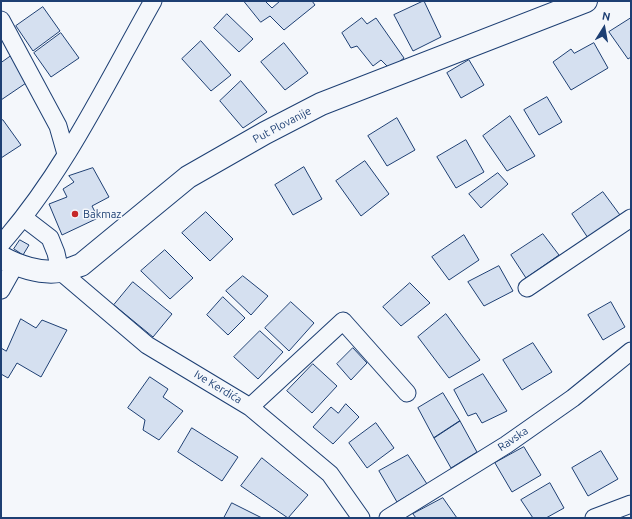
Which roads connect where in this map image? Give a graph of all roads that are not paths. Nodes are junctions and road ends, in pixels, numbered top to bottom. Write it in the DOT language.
graph roads {
  1 [pos="153,1"];
  2 [pos="586,1"];
  3 [pos="1,20"];
  4 [pos="66,154"];
  5 [pos="24,218"];
  6 [pos="631,218"];
  7 [pos="1,244"];
  8 [pos="8,261"];
  9 [pos="60,271"];
  10 [pos="526,288"];
  11 [pos="1,290"];
  12 [pos="631,351"];
  13 [pos="407,394"];
  14 [pos="250,407"];
  15 [pos="631,504"];
  16 [pos="361,518"];
  17 [pos="388,518"];
  18 [pos="594,518"];
  1 -- 4 [label="street"];
  2 -- 9 [label="street, Put Plovanije"];
  3 -- 4 [label="street"];
  4 -- 5 [label="street"];
  5 -- 7 [label="street"];
  5 -- 9 [label="street"];
  6 -- 10 [label="street"];
  8 -- 9 [label="street, Put Plovanije"];
  8 -- 11 [label="street"];
  9 -- 14 [label="street, Ive Kerdića"];
  12 -- 17 [label="street, Ravska"];
  13 -- 14 [label="street"];
  14 -- 16 [label="street, Ive Kerdića"];
  15 -- 18 [label="street"];
}
